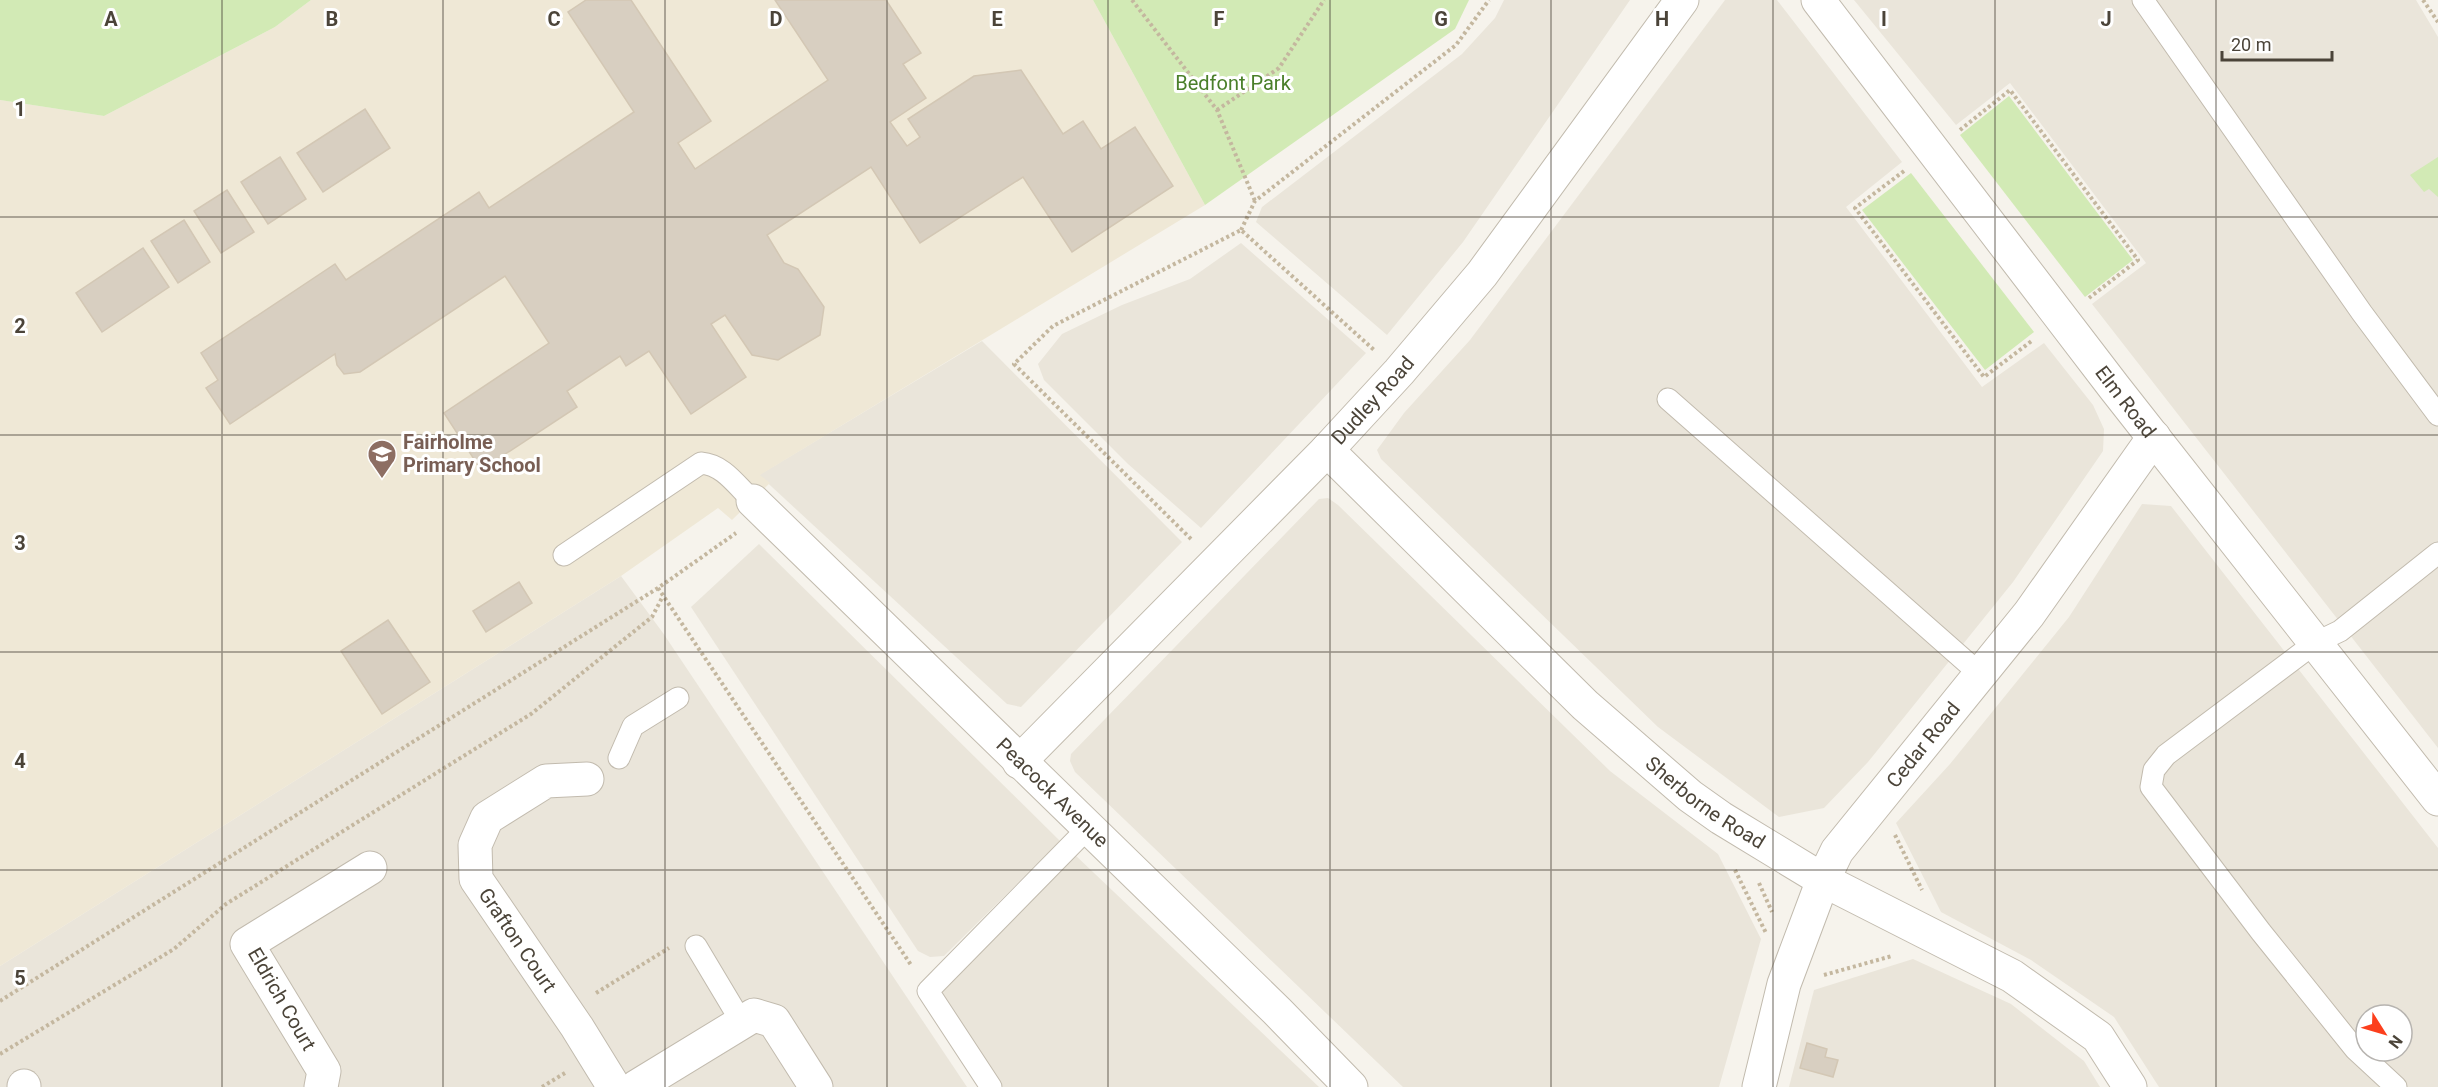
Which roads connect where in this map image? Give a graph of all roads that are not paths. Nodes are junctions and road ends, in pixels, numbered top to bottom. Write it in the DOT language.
graph roads {
  1 [pos="1682,0"];
  2 [pos="1818,0"];
  3 [pos="2143,0"];
  4 [pos="1668,399"];
  5 [pos="2438,415"];
  6 [pos="2154,437"];
  7 [pos="1327,450"];
  8 [pos="759,507"];
  9 [pos="2438,553"];
  10 [pos="564,555"];
  11 [pos="2315,643"];
  12 [pos="1980,675"];
  13 [pos="678,698"];
  14 [pos="618,759"];
  15 [pos="1019,762"];
  16 [pos="587,779"];
  17 [pos="2438,799"];
  18 [pos="1088,828"];
  19 [pos="370,868"];
  20 [pos="1823,880"];
  21 [pos="696,946"];
  22 [pos="742,1023"];
  23 [pos="321,1087"];
  24 [pos="614,1087"];
  25 [pos="636,1087"];
  26 [pos="816,1087"];
  27 [pos="991,1087"];
  28 [pos="1351,1087"];
  29 [pos="1759,1087"];
  30 [pos="2130,1087"];
  31 [pos="2396,1087"];
  1 -- 7 [label="street, Dudley Road"];
  2 -- 6 [label="street, Elm Road"];
  3 -- 5 [label="lane"];
  4 -- 12 [label="lane"];
  6 -- 11 [label="street, Elm Road"];
  6 -- 12 [label="street, Cedar Road"];
  7 -- 15 [label="street, Dudley Road"];
  7 -- 20 [label="street, Sherborne Road"];
  8 -- 10 [label="lane"];
  8 -- 15 [label="street, Peacock Avenue"];
  9 -- 11 [label="lane"];
  11 -- 17 [label="street, Elm Road"];
  11 -- 31 [label="lane"];
  12 -- 20 [label="street, Cedar Road"];
  13 -- 14 [label="lane"];
  15 -- 18 [label="street, Peacock Avenue"];
  16 -- 24 [label="street, Grafton Court"];
  18 -- 27 [label="lane"];
  18 -- 28 [label="street, Peacock Avenue"];
  19 -- 23 [label="street, Eldrich Court"];
  20 -- 29 [label="street, Cedar Road"];
  20 -- 30 [label="street, Sherborne Road"];
  21 -- 22 [label="lane"];
  22 -- 25 [label="street"];
  22 -- 26 [label="street"];
}
